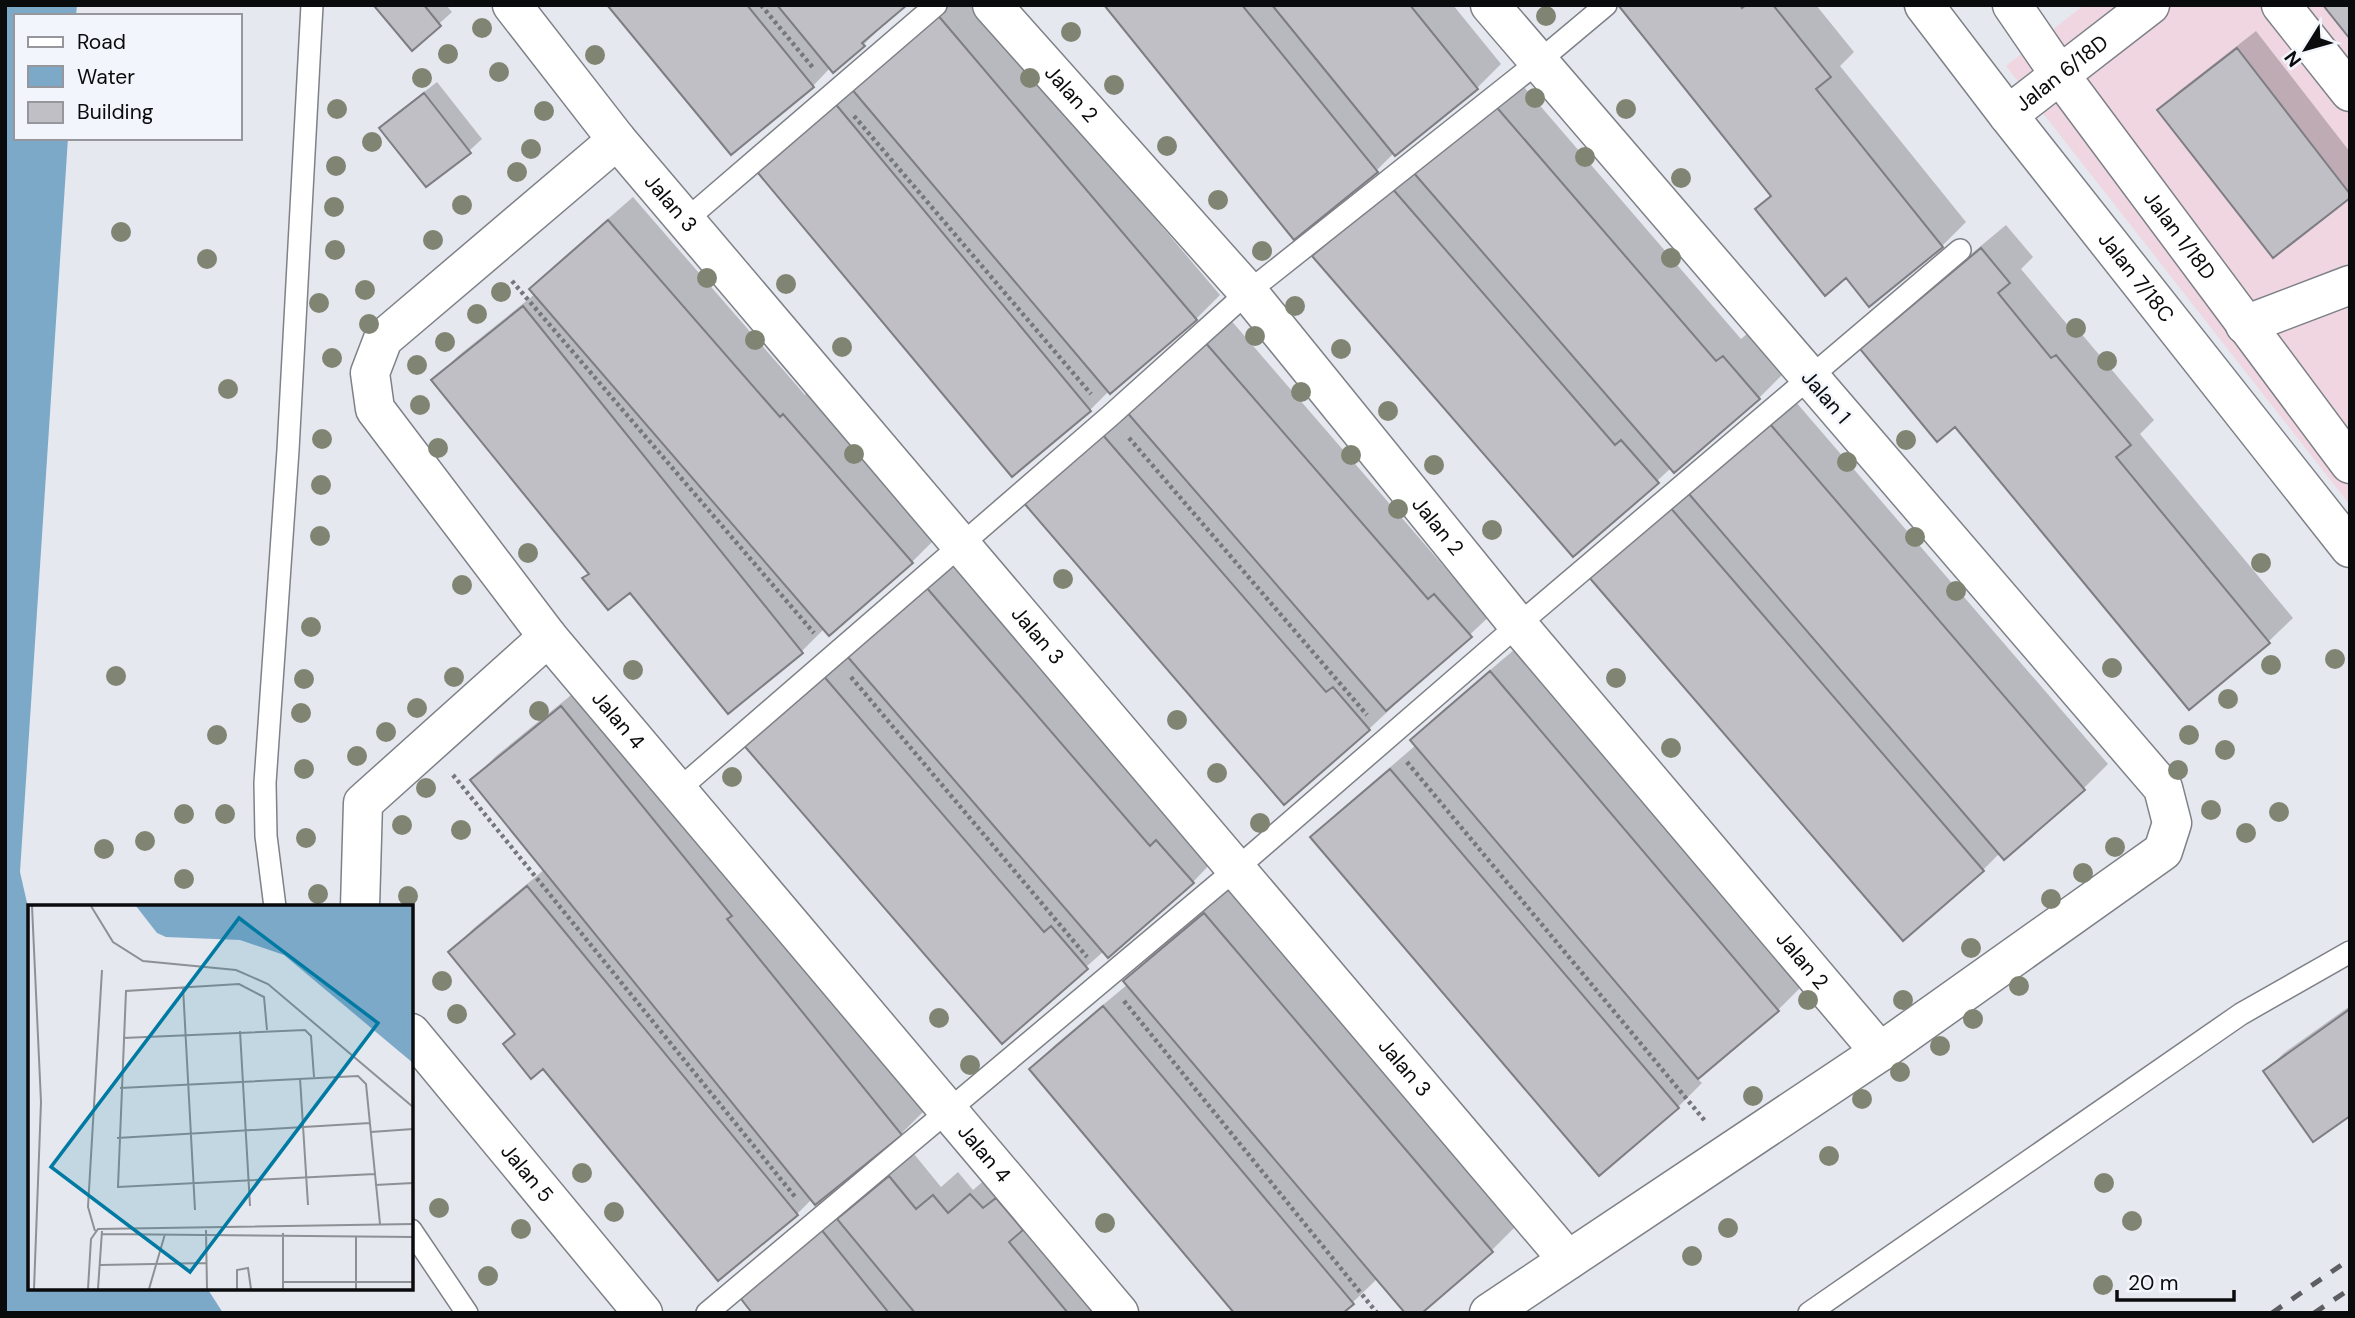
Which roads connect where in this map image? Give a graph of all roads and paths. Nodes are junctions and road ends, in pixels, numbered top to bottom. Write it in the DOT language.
graph roads {
  1 [pos="312,5"];
  2 [pos="512,5"];
  3 [pos="761,5"];
  4 [pos="936,5"];
  5 [pos="992,5"];
  6 [pos="1490,5"];
  7 [pos="1606,5"];
  8 [pos="1924,5"];
  9 [pos="2012,5"];
  10 [pos="2150,5"];
  11 [pos="2281,5"];
  12 [pos="1538,62"];
  13 [pos="2060,75"];
  14 [pos="2350,92"];
  15 [pos="835,93"];
  16 [pos="2008,115"];
  17 [pos="617,139"];
  18 [pos="686,220"];
  19 [pos="1960,250"];
  20 [pos="486,251"];
  21 [pos="2350,285"];
  22 [pos="1248,292"];
  23 [pos="2245,326"];
  24 [pos="1809,377"];
  25 [pos="1110,416"];
  26 [pos="2350,464"];
  27 [pos="960,544"];
  28 [pos="2350,548"];
  29 [pos="1518,625"];
  30 [pos="548,637"];
  31 [pos="832,656"];
  32 [pos="1388,738"];
  33 [pos="429,744"];
  34 [pos="678,790"];
  35 [pos="1236,869"];
  36 [pos="275,905"];
  37 [pos="360,905"];
  38 [pos="2350,952"];
  39 [pos="1106,979"];
  40 [pos="413,1035"];
  41 [pos="1880,1052"];
  42 [pos="948,1111"];
  43 [pos="1730,1152"];
  44 [pos="815,1222"];
  45 [pos="413,1233"];
  46 [pos="1568,1260"];
  47 [pos="467,1313"];
  48 [pos="643,1313"];
  49 [pos="707,1313"];
  50 [pos="1119,1313"];
  51 [pos="1377,1313"];
  52 [pos="1489,1313"];
  53 [pos="1809,1313"];
  1 -- 36 [label="lane"];
  2 -- 17 [label="street, Jalan 3"];
  3 -- 15 [label="path"];
  4 -- 15 [label="lane"];
  5 -- 22 [label="street, Jalan 2"];
  6 -- 12 [label="street, Jalan 1"];
  7 -- 12 [label="lane"];
  8 -- 16 [label="street, Jalan 7/18C"];
  9 -- 13 [label="street, Jalan 1/18D"];
  10 -- 13 [label="street, Jalan 6/18D"];
  11 -- 14 [label="street"];
  12 -- 22 [label="lane"];
  12 -- 24 [label="street, Jalan 1"];
  13 -- 16 [label="street, Jalan 6/18D"];
  13 -- 23 [label="street, Jalan 1/18D"];
  15 -- 18 [label="lane"];
  15 -- 25 [label="path"];
  16 -- 28 [label="street, Jalan 7/18C"];
  17 -- 18 [label="street, Jalan 3"];
  17 -- 20 [label="street, Jalan 4"];
  18 -- 27 [label="street, Jalan 3"];
  19 -- 24 [label="lane"];
  20 -- 30 [label="street, Jalan 4"];
  20 -- 31 [label="path"];
  21 -- 23 [label="street"];
  22 -- 25 [label="lane"];
  22 -- 29 [label="street, Jalan 2"];
  23 -- 26 [label="street, Jalan 1/18D"];
  24 -- 29 [label="lane"];
  24 -- 41 [label="street, Jalan 1"];
  25 -- 27 [label="lane"];
  25 -- 32 [label="path"];
  27 -- 31 [label="lane"];
  27 -- 35 [label="street, Jalan 3"];
  29 -- 32 [label="lane"];
  29 -- 41 [label="street, Jalan 2"];
  30 -- 33 [label="street"];
  30 -- 34 [label="street, Jalan 4"];
  31 -- 34 [label="lane"];
  31 -- 39 [label="path"];
  32 -- 35 [label="lane"];
  32 -- 43 [label="path"];
  33 -- 37 [label="street"];
  33 -- 44 [label="path"];
  34 -- 42 [label="street, Jalan 4"];
  35 -- 39 [label="lane"];
  35 -- 46 [label="street, Jalan 3"];
  38 -- 53 [label="lane"];
  39 -- 42 [label="lane"];
  39 -- 51 [label="path"];
  40 -- 48 [label="street, Jalan 5"];
  41 -- 43 [label="street"];
  42 -- 44 [label="lane"];
  42 -- 50 [label="street, Jalan 4"];
  43 -- 46 [label="street"];
  44 -- 49 [label="lane"];
  45 -- 47 [label="lane"];
  46 -- 52 [label="street"];
}
